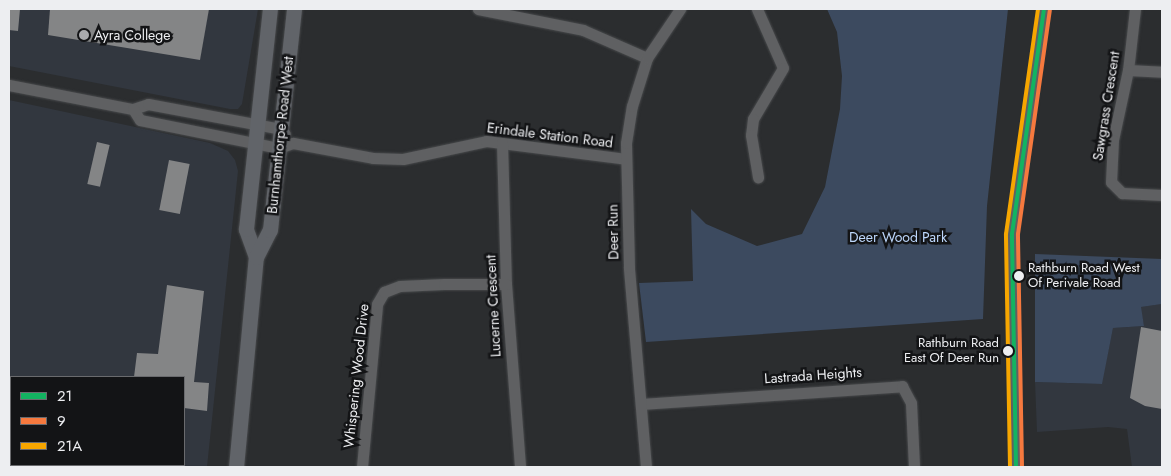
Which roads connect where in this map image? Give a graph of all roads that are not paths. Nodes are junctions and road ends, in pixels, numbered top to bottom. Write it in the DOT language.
graph roads {
  1 [pos="270,9"];
  2 [pos="294,9"];
  3 [pos="478,9"];
  4 [pos="680,9"];
  5 [pos="757,9"];
  6 [pos="1044,9"];
  7 [pos="1135,9"];
  8 [pos="647,58"];
  9 [pos="1128,70"];
  10 [pos="1162,72"];
  11 [pos="9,85"];
  12 [pos="133,108"];
  13 [pos="256,125"];
  14 [pos="281,129"];
  15 [pos="254,143"];
  16 [pos="502,143"];
  17 [pos="286,145"];
  18 [pos="626,159"];
  19 [pos="758,177"];
  20 [pos="1162,195"];
  21 [pos="256,257"];
  22 [pos="506,284"];
  23 [pos="641,404"];
  24 [pos="236,467"];
  25 [pos="362,467"];
  26 [pos="520,467"];
  27 [pos="646,467"];
  28 [pos="914,467"];
  29 [pos="1016,467"];
  1 -- 13 [label="main road, Burnhamthorpe Road West"];
  2 -- 14 [label="main road, Burnhamthorpe Road West"];
  3 -- 8 [label="street"];
  4 -- 8 [label="street, Deer Run"];
  5 -- 19 [label="street"];
  6 -- 29 [label="street"];
  7 -- 9 [label="street, Sawgrass Crescent"];
  8 -- 18 [label="street, Deer Run"];
  9 -- 10 [label="street"];
  9 -- 20 [label="street, Sawgrass Crescent"];
  11 -- 12 [label="street, Erindale Station Road"];
  12 -- 13 [label="street, Erindale Station Road"];
  12 -- 15 [label="street, Erindale Station Road"];
  13 -- 14 [label="street, Erindale Station Road"];
  13 -- 15 [label="main road, Burnhamthorpe Road West"];
  14 -- 17 [label="main road, Burnhamthorpe Road West"];
  15 -- 17 [label="street, Erindale Station Road"];
  15 -- 21 [label="main road, Burnhamthorpe Road West"];
  16 -- 17 [label="street, Erindale Station Road"];
  16 -- 18 [label="street, Erindale Station Road"];
  16 -- 22 [label="street, Lucerne Crescent"];
  17 -- 21 [label="main road, Burnhamthorpe Road West"];
  18 -- 23 [label="street, Deer Run"];
  21 -- 24 [label="main road, Burnhamthorpe Road West"];
  22 -- 25 [label="street, Whispering Wood Drive"];
  22 -- 26 [label="street, Lucerne Crescent"];
  23 -- 27 [label="street, Deer Run"];
  23 -- 28 [label="street, Lastrada Heights"];
}
